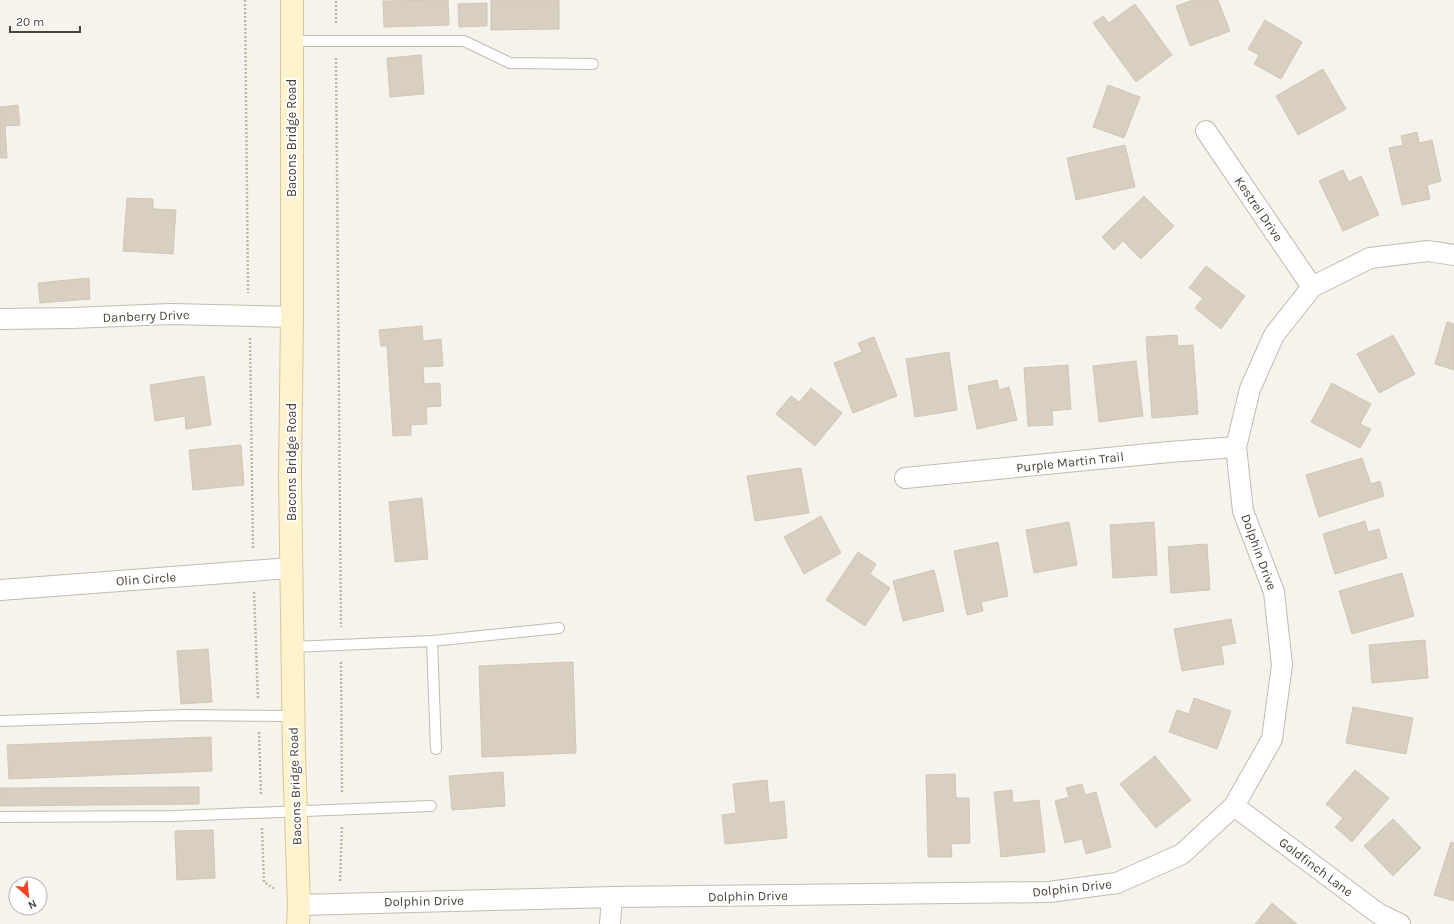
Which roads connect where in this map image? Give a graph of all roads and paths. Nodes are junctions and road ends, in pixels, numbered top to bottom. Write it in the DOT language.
graph roads {
  1 [pos="245,0"];
  2 [pos="292,0"];
  3 [pos="336,0"];
  4 [pos="291,41"];
  5 [pos="336,41"];
  6 [pos="593,64"];
  7 [pos="1206,131"];
  8 [pos="1454,255"];
  9 [pos="248,286"];
  10 [pos="1312,287"];
  11 [pos="292,317"];
  12 [pos="0,319"];
  13 [pos="250,342"];
  14 [pos="1236,447"];
  15 [pos="905,478"];
  16 [pos="291,568"];
  17 [pos="254,570"];
  18 [pos="0,590"];
  19 [pos="559,628"];
  20 [pos="432,641"];
  21 [pos="341,645"];
  22 [pos="292,647"];
  23 [pos="259,716"];
  24 [pos="293,716"];
  25 [pos="0,721"];
  26 [pos="436,750"];
  27 [pos="431,806"];
  28 [pos="1234,806"];
  29 [pos="342,809"];
  30 [pos="296,812"];
  31 [pos="262,813"];
  32 [pos="0,817"];
  33 [pos="612,897"];
  34 [pos="340,904"];
  35 [pos="299,914"];
  36 [pos="610,924"];
  37 [pos="1400,924"];
  1 -- 9 [label="path"];
  2 -- 4 [label="main road, Bacons Bridge Road"];
  3 -- 5 [label="path"];
  4 -- 5 [label="lane"];
  4 -- 11 [label="main road, Bacons Bridge Road"];
  5 -- 6 [label="lane"];
  5 -- 21 [label="path"];
  7 -- 10 [label="street, Kestrel Drive"];
  8 -- 10 [label="street, Dolphin Drive"];
  10 -- 14 [label="street, Dolphin Drive"];
  11 -- 12 [label="street, Danberry Drive"];
  11 -- 16 [label="main road, Bacons Bridge Road"];
  13 -- 17 [label="path"];
  14 -- 15 [label="street, Purple Martin Trail"];
  14 -- 28 [label="street, Dolphin Drive"];
  16 -- 17 [label="street, Olin Circle"];
  16 -- 22 [label="main road, Bacons Bridge Road"];
  17 -- 18 [label="street, Olin Circle"];
  17 -- 23 [label="path"];
  19 -- 20 [label="lane"];
  20 -- 21 [label="lane"];
  20 -- 26 [label="lane"];
  21 -- 22 [label="lane"];
  21 -- 29 [label="path"];
  22 -- 24 [label="main road, Bacons Bridge Road"];
  23 -- 24 [label="lane"];
  23 -- 25 [label="lane"];
  23 -- 31 [label="path"];
  24 -- 30 [label="main road, Bacons Bridge Road"];
  27 -- 29 [label="lane"];
  28 -- 33 [label="street, Dolphin Drive"];
  28 -- 37 [label="street, Goldfinch Lane"];
  29 -- 30 [label="lane"];
  29 -- 34 [label="path"];
  30 -- 31 [label="lane"];
  30 -- 35 [label="main road, Bacons Bridge Road"];
  31 -- 32 [label="lane"];
  31 -- 35 [label="path"];
  33 -- 34 [label="street, Dolphin Drive"];
  33 -- 36 [label="street"];
  34 -- 35 [label="street, Dolphin Drive"];
}
